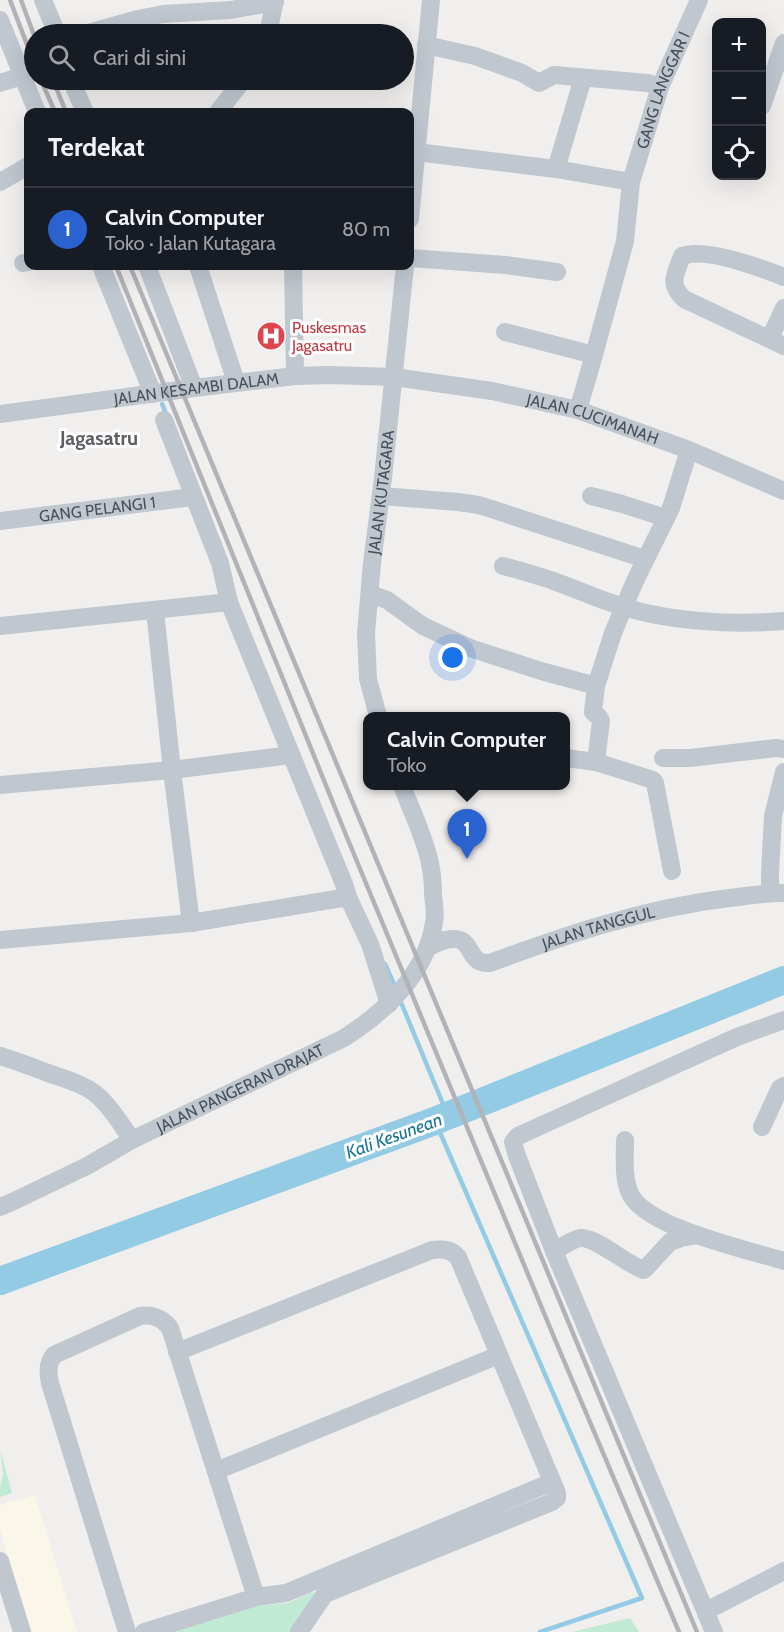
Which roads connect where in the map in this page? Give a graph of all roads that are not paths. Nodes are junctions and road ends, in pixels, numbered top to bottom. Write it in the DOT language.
graph roads {
  1 [pos="43,0"];
  2 [pos="431,0"];
  3 [pos="699,0"];
  4 [pos="275,1"];
  5 [pos="0,20"];
  6 [pos="53,24"];
  7 [pos="120,24"];
  8 [pos="270,24"];
  9 [pos="784,43"];
  10 [pos="426,45"];
  11 [pos="23,76"];
  12 [pos="583,78"];
  13 [pos="0,83"];
  14 [pos="660,87"];
  15 [pos="29,90"];
  16 [pos="75,90"];
  17 [pos="235,90"];
  18 [pos="766,95"];
  19 [pos="36,108"];
  20 [pos="83,108"];
  21 [pos="221,108"];
  22 [pos="416,152"];
  23 [pos="24,168"];
  24 [pos="555,169"];
  25 [pos="414,174"];
  26 [pos="0,182"];
  27 [pos="631,182"];
  28 [pos="414,258"];
  29 [pos="103,270"];
  30 [pos="149,270"];
  31 [pos="199,270"];
  32 [pos="293,270"];
  33 [pos="405,270"];
  34 [pos="557,272"];
  35 [pos="784,277"];
  36 [pos="784,308"];
  37 [pos="505,332"];
  38 [pos="777,342"];
  39 [pos="594,355"];
  40 [pos="295,376"];
  41 [pos="394,377"];
  42 [pos="236,382"];
  43 [pos="194,387"];
  44 [pos="153,394"];
  45 [pos="578,410"];
  46 [pos="0,414"];
  47 [pos="164,420"];
  48 [pos="689,450"];
  49 [pos="784,491"];
  50 [pos="381,496"];
  51 [pos="591,496"];
  52 [pos="193,497"];
  53 [pos="666,519"];
  54 [pos="0,521"];
  55 [pos="645,559"];
  56 [pos="503,566"];
  57 [pos="370,594"];
  58 [pos="229,602"];
  59 [pos="625,608"];
  60 [pos="155,611"];
  61 [pos="784,621"];
  62 [pos="0,626"];
  63 [pos="596,686"];
  64 [pos="377,712"];
  65 [pos="784,749"];
  66 [pos="291,755"];
  67 [pos="663,758"];
  68 [pos="570,759"];
  69 [pos="596,762"];
  70 [pos="172,770"];
  71 [pos="784,772"];
  72 [pos="0,784"];
  73 [pos="404,790"];
  74 [pos="672,872"];
  75 [pos="777,893"];
  76 [pos="348,897"];
  77 [pos="191,923"];
  78 [pos="0,940"];
  79 [pos="428,948"];
  80 [pos="391,1002"];
  81 [pos="784,1020"];
  82 [pos="0,1056"];
  83 [pos="784,1086"];
  84 [pos="762,1127"];
  85 [pos="132,1140"];
  86 [pos="625,1140"];
  87 [pos="0,1206"];
  88 [pos="698,1235"];
  89 [pos="554,1251"];
  90 [pos="784,1261"];
  91 [pos="177,1352"];
  92 [pos="499,1355"];
  93 [pos="216,1471"];
  94 [pos="0,1561"];
  95 [pos="784,1571"];
  96 [pos="323,1586"];
  97 [pos="256,1597"];
  98 [pos="706,1611"];
  99 [pos="22,1632"];
  100 [pos="128,1632"];
  101 [pos="144,1632"];
  102 [pos="299,1632"];
  103 [pos="714,1632"];
  1 -- 6 [label="street"];
  2 -- 10 [label="street"];
  3 -- 14 [label="street, GANG LANGGAR I"];
  4 -- 7 [label="street"];
  4 -- 8 [label="street"];
  5 -- 11 [label="street"];
  9 -- 18 [label="street"];
  10 -- 12 [label="street"];
  10 -- 22 [label="street"];
  11 -- 13 [label="street"];
  12 -- 14 [label="street"];
  12 -- 24 [label="street"];
  14 -- 27 [label="street, GANG LANGGAR I"];
  15 -- 19 [label="street"];
  16 -- 20 [label="street"];
  17 -- 21 [label="street"];
  22 -- 24 [label="street"];
  22 -- 25 [label="street"];
  23 -- 26 [label="street"];
  24 -- 27 [label="street"];
  27 -- 39 [label="street, GANG LANGGAR I"];
  28 -- 34 [label="street"];
  29 -- 44 [label="street"];
  30 -- 43 [label="street"];
  31 -- 42 [label="street"];
  32 -- 40 [label="street"];
  33 -- 41 [label="street, JALAN KUTAGARA"];
  35 -- 38 [label="street"];
  36 -- 38 [label="street"];
  37 -- 39 [label="street"];
  39 -- 45 [label="street, GANG LANGGAR I"];
  40 -- 41 [label="street, JALAN KESAMBI DALAM"];
  40 -- 42 [label="street, JALAN KESAMBI DALAM"];
  41 -- 45 [label="street, JALAN CUCIMANAH"];
  41 -- 50 [label="street, JALAN KUTAGARA"];
  42 -- 43 [label="street, JALAN KESAMBI DALAM"];
  43 -- 44 [label="street, JALAN KESAMBI DALAM"];
  44 -- 46 [label="street, JALAN KESAMBI DALAM"];
  45 -- 48 [label="street, JALAN CUCIMANAH"];
  47 -- 52 [label="street"];
  48 -- 49 [label="street, JALAN CUCIMANAH"];
  48 -- 53 [label="street"];
  50 -- 55 [label="street"];
  50 -- 57 [label="street, JALAN KUTAGARA"];
  51 -- 53 [label="street"];
  52 -- 54 [label="street, GANG PELANGI 1"];
  52 -- 58 [label="street"];
  53 -- 55 [label="street"];
  55 -- 59 [label="street"];
  56 -- 59 [label="street"];
  57 -- 63 [label="street"];
  57 -- 64 [label="street, JALAN KUTAGARA"];
  58 -- 60 [label="street"];
  58 -- 66 [label="street"];
  59 -- 61 [label="street"];
  59 -- 63 [label="street"];
  60 -- 62 [label="street"];
  60 -- 70 [label="street"];
  63 -- 69 [label="street"];
  65 -- 67 [label="street"];
  66 -- 70 [label="street"];
  66 -- 76 [label="street"];
  68 -- 69 [label="street"];
  69 -- 74 [label="street"];
  70 -- 72 [label="street"];
  70 -- 77 [label="street"];
  71 -- 75 [label="street"];
  73 -- 79 [label="street, JALAN PANGERAN DRAJAT"];
  75 -- 79 [label="street, JALAN TANGGUL"];
  76 -- 77 [label="street"];
  76 -- 80 [label="street"];
  77 -- 78 [label="street"];
  79 -- 80 [label="street, JALAN PANGERAN DRAJAT"];
  80 -- 85 [label="street, JALAN PANGERAN DRAJAT"];
  81 -- 89 [label="street"];
  82 -- 85 [label="street"];
  83 -- 84 [label="street"];
  85 -- 87 [label="street, JALAN PANGERAN DRAJAT"];
  86 -- 88 [label="street"];
  88 -- 89 [label="street"];
  88 -- 90 [label="street"];
  89 -- 98 [label="street"];
  91 -- 92 [label="street"];
  91 -- 93 [label="street"];
  91 -- 100 [label="street"];
  92 -- 93 [label="street"];
  92 -- 96 [label="street"];
  93 -- 97 [label="street"];
  94 -- 99 [label="street"];
  95 -- 98 [label="street"];
  96 -- 97 [label="street"];
  96 -- 102 [label="street"];
  97 -- 101 [label="street"];
  98 -- 103 [label="street"];
}
